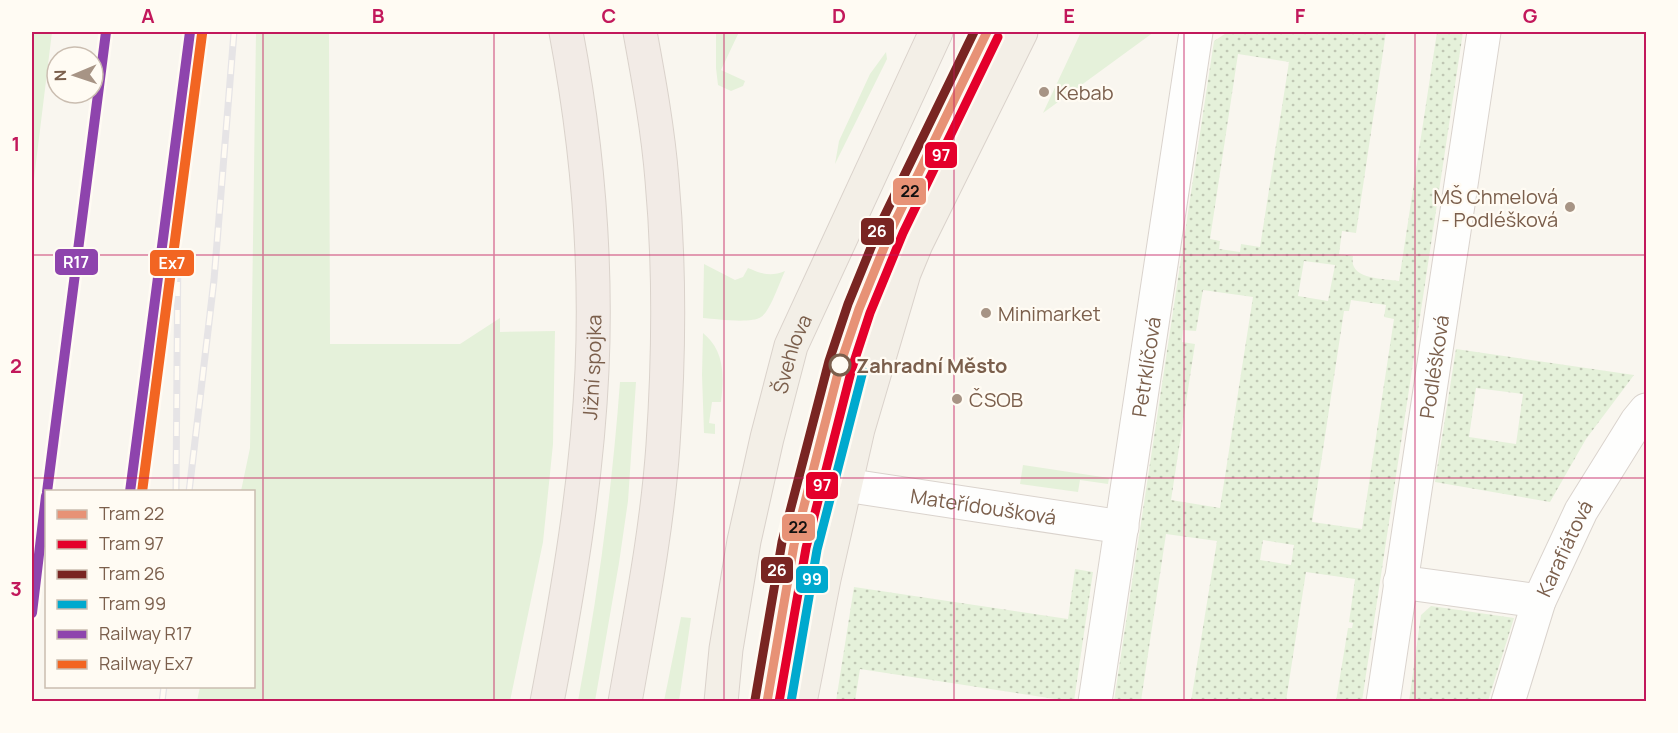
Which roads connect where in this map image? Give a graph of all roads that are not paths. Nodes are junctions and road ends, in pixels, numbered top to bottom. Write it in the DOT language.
graph roads {
  1 [pos="566,32"];
  2 [pos="640,32"];
  3 [pos="936,32"];
  4 [pos="1021,32"];
  5 [pos="1197,32"];
  6 [pos="1484,32"];
  7 [pos="1647,410"];
  8 [pos="845,485"];
  9 [pos="1122,527"];
  10 [pos="1400,582"];
  11 [pos="1539,601"];
  12 [pos="547,702"];
  13 [pos="625,702"];
  14 [pos="721,702"];
  15 [pos="800,702"];
  16 [pos="1095,702"];
  17 [pos="1383,702"];
  18 [pos="1508,702"];
  1 -- 12 [label="highway, Jižní spojka"];
  2 -- 13 [label="highway"];
  3 -- 14 [label="main road, Švehlova"];
  4 -- 8 [label="main road"];
  5 -- 9 [label="street, Petrklíčová"];
  6 -- 10 [label="street, Podléšková"];
  7 -- 11 [label="street, Karafiátová"];
  8 -- 9 [label="street, Mateřídoušková"];
  8 -- 15 [label="main road"];
  9 -- 16 [label="street, Petrklíčová"];
  10 -- 11 [label="street"];
  10 -- 17 [label="street, Podléšková"];
  11 -- 18 [label="street, Karafiátová"];
}
